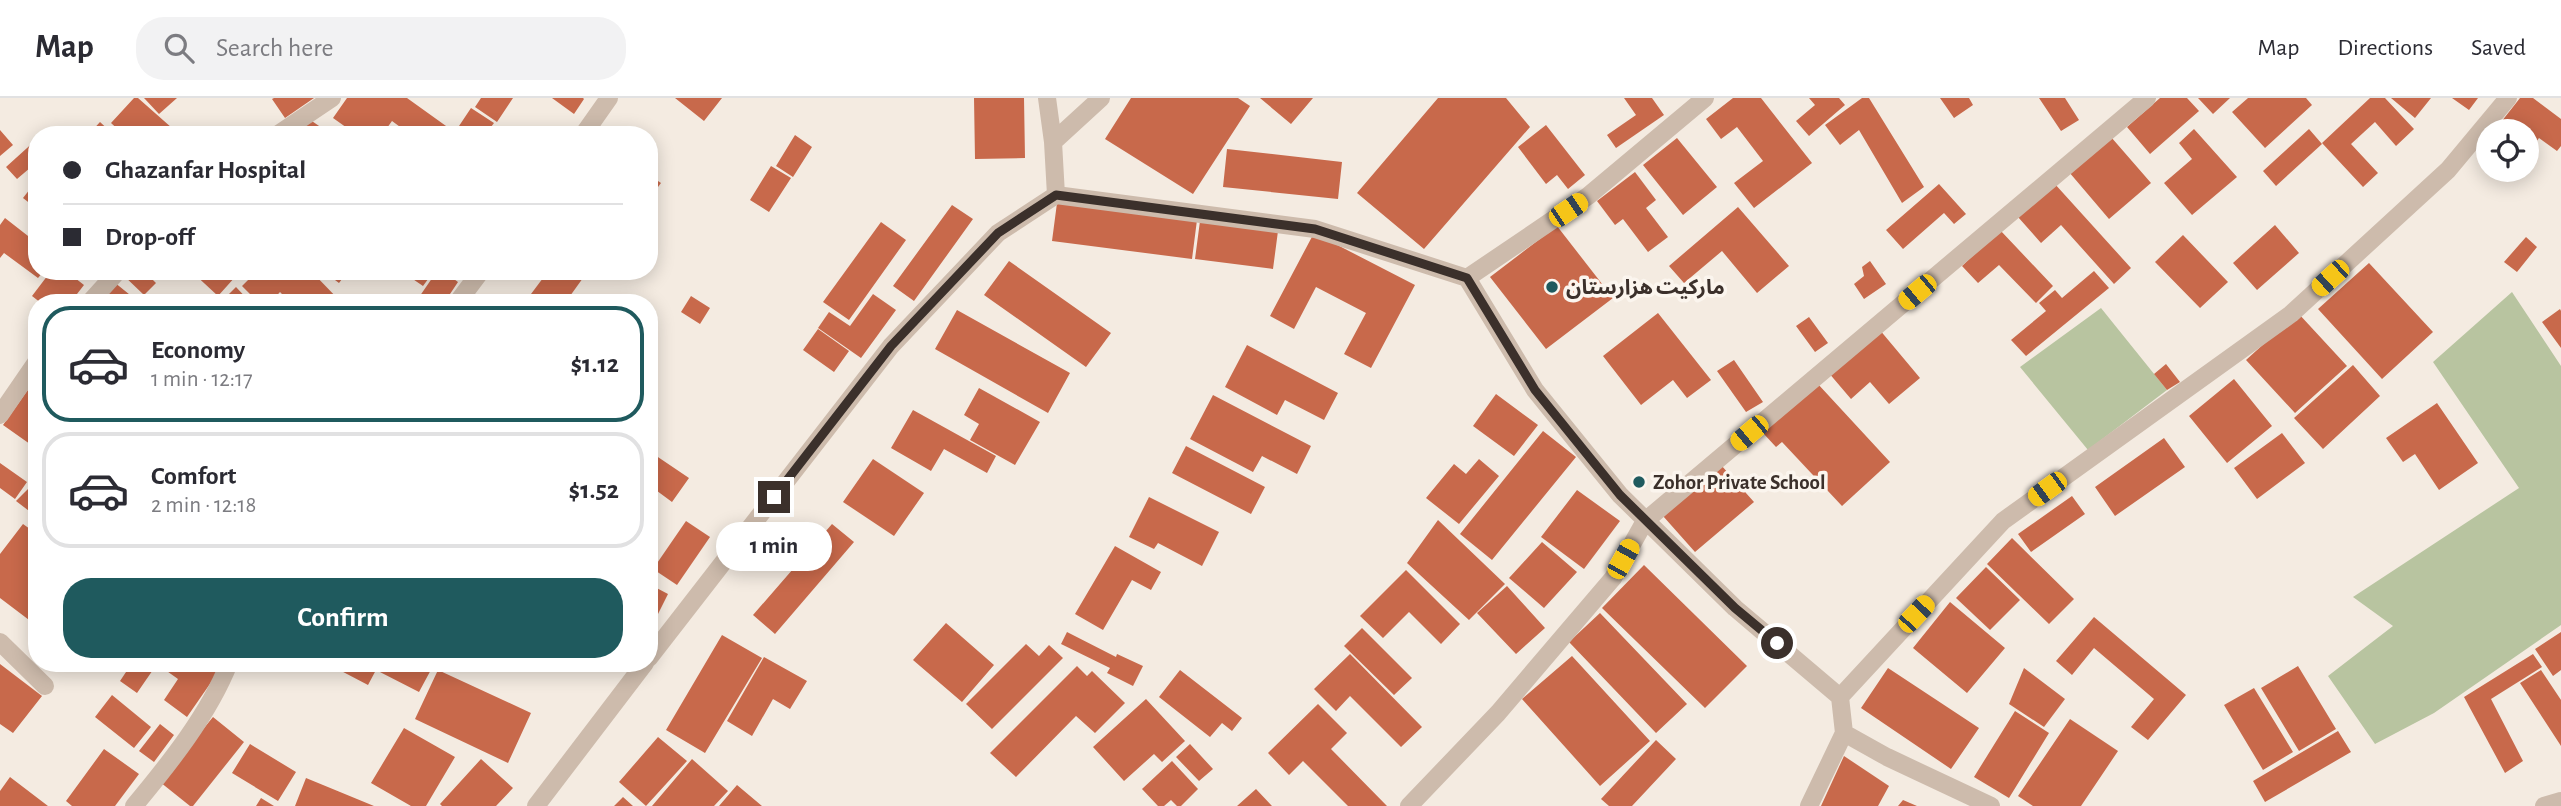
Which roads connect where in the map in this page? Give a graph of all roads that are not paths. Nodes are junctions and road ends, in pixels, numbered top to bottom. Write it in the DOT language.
graph roads {
  1 [pos="332,98"];
  2 [pos="609,98"];
  3 [pos="1047,98"];
  4 [pos="1101,98"];
  5 [pos="1705,98"];
  6 [pos="2147,98"];
  7 [pos="2508,98"];
  8 [pos="290,126"];
  9 [pos="589,126"];
  10 [pos="1053,142"];
  11 [pos="1056,195"];
  12 [pos="1467,278"];
  13 [pos="110,280"];
  14 [pos="97,294"];
  15 [pos="28,374"];
  16 [pos="0,415"];
  17 [pos="1645,521"];
  18 [pos="0,642"];
  19 [pos="658,646"];
  20 [pos="28,668"];
  21 [pos="32,672"];
  22 [pos="226,672"];
  23 [pos="638,672"];
  24 [pos="46,685"];
  25 [pos="1840,697"];
  26 [pos="1844,733"];
  27 [pos="2561,801"];
  28 [pos="134,806"];
  29 [pos="536,806"];
  30 [pos="1409,806"];
  31 [pos="1808,806"];
  32 [pos="1991,806"];
  33 [pos="2544,806"];
  1 -- 8 [label="street"];
  2 -- 9 [label="street"];
  3 -- 10 [label="street"];
  4 -- 10 [label="street"];
  5 -- 12 [label="street"];
  6 -- 17 [label="street"];
  7 -- 25 [label="street"];
  10 -- 11 [label="street"];
  11 -- 12 [label="street"];
  11 -- 19 [label="street"];
  12 -- 17 [label="street"];
  13 -- 14 [label="street"];
  15 -- 16 [label="street"];
  17 -- 25 [label="street"];
  17 -- 30 [label="street"];
  18 -- 20 [label="street"];
  21 -- 24 [label="street"];
  22 -- 28 [label="street"];
  23 -- 29 [label="street"];
  25 -- 26 [label="street"];
  26 -- 31 [label="street"];
  26 -- 32 [label="street"];
  27 -- 33 [label="street"];
}
